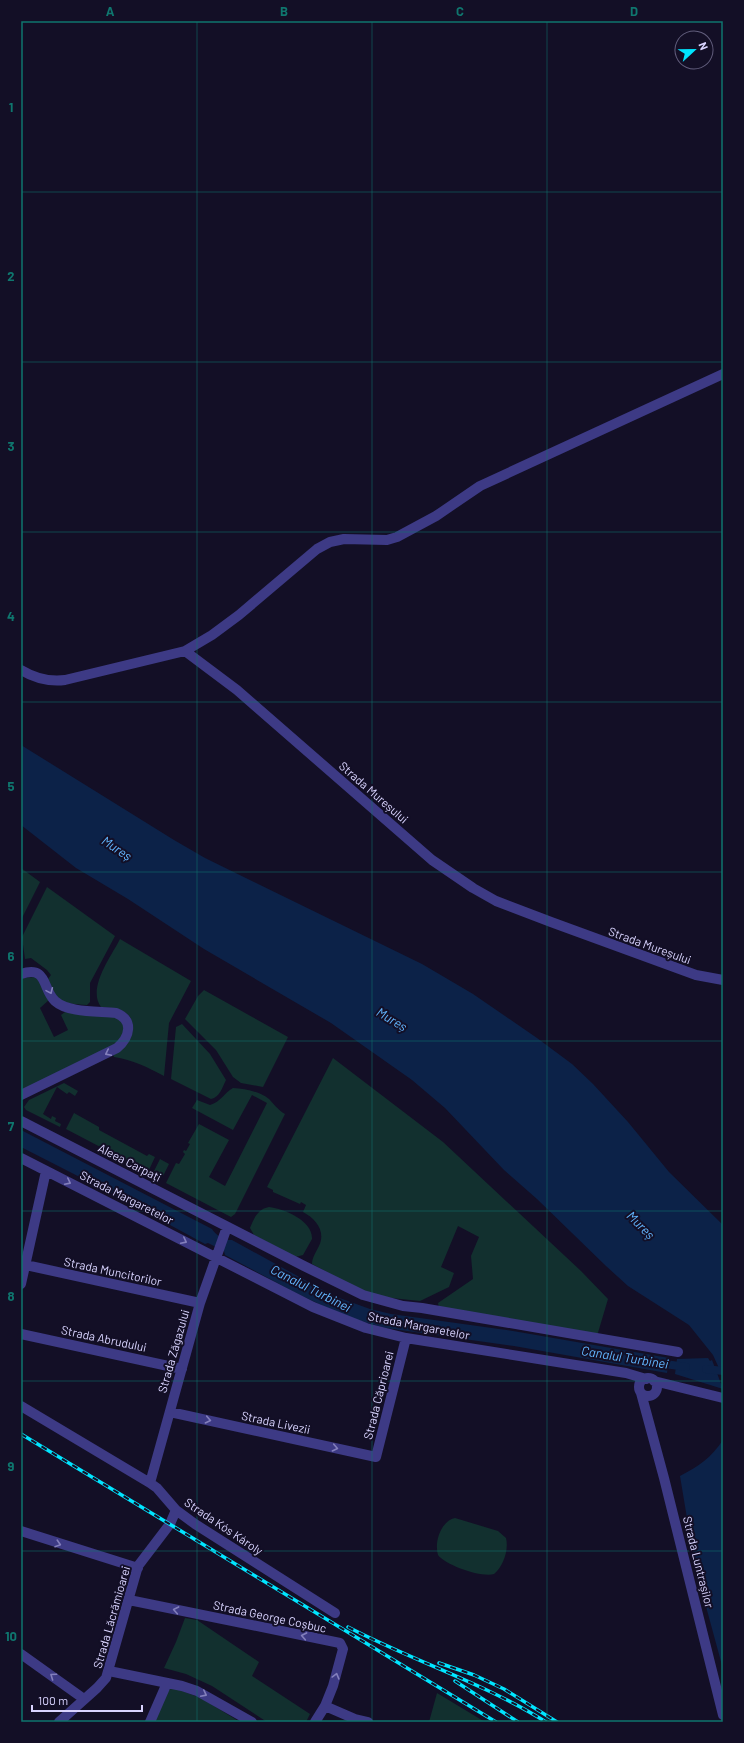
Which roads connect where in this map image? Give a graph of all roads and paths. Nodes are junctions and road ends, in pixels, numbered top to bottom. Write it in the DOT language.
graph roads {
  1 [pos="723,374"];
  2 [pos="185,650"];
  3 [pos="21,670"];
  4 [pos="21,974"];
  5 [pos="723,980"];
  6 [pos="21,1095"];
  7 [pos="21,1121"];
  8 [pos="21,1158"];
  9 [pos="46,1171"];
  10 [pos="226,1230"];
  11 [pos="217,1253"];
  12 [pos="23,1265"];
  13 [pos="21,1284"];
  14 [pos="200,1304"];
  15 [pos="21,1334"];
  16 [pos="406,1338"];
  17 [pos="678,1352"];
  18 [pos="182,1369"];
  19 [pos="647,1385"];
  20 [pos="723,1398"];
  21 [pos="21,1406"];
  22 [pos="170,1412"];
  23 [pos="376,1457"];
  24 [pos="150,1483"];
  25 [pos="176,1510"];
  26 [pos="21,1531"];
  27 [pos="138,1568"];
  28 [pos="129,1600"];
  29 [pos="335,1613"];
  30 [pos="21,1654"];
  31 [pos="109,1671"];
  32 [pos="167,1683"];
  33 [pos="84,1699"];
  34 [pos="325,1706"];
  35 [pos="723,1715"];
  36 [pos="354,1721"];
  37 [pos="59,1722"];
  38 [pos="150,1722"];
  39 [pos="252,1722"];
  40 [pos="315,1722"];
  41 [pos="368,1722"];
  1 -- 2 [label="street"];
  2 -- 3 [label="street"];
  2 -- 5 [label="street, Strada Mureșului"];
  4 -- 6 [label="street, one-way"];
  7 -- 10 [label="street, Aleea Carpați"];
  8 -- 9 [label="street, Strada Margaretelor"];
  9 -- 11 [label="street, Strada Margaretelor, one-way"];
  9 -- 12 [label="street"];
  10 -- 11 [label="street, Strada Zăgazului"];
  10 -- 17 [label="street, Aleea Carpați"];
  11 -- 14 [label="street, Strada Zăgazului"];
  11 -- 16 [label="street, Strada Margaretelor"];
  12 -- 13 [label="street"];
  12 -- 14 [label="street, Strada Muncitorilor"];
  14 -- 18 [label="street, Strada Zăgazului"];
  15 -- 18 [label="street, Strada Abrudului"];
  16 -- 19 [label="street, Strada Margaretelor"];
  16 -- 23 [label="street, Strada Căprioarei"];
  18 -- 22 [label="street, Strada Zăgazului"];
  19 -- 20 [label="street"];
  19 -- 35 [label="street, Strada Luntrașilor"];
  21 -- 24 [label="street, Strada Kós Károly"];
  22 -- 23 [label="street, Strada Livezii, one-way"];
  22 -- 24 [label="street, Strada Zăgazului"];
  24 -- 25 [label="street, Strada Kós Károly"];
  25 -- 27 [label="street, Strada Lăcrămioarei"];
  25 -- 29 [label="street, Strada Kós Károly"];
  26 -- 27 [label="street, one-way"];
  27 -- 28 [label="street, Strada Lăcrămioarei"];
  28 -- 31 [label="street, Strada Lăcrămioarei"];
  34 -- 28 [label="street, Strada George Coșbuc, one-way"];
  33 -- 30 [label="street, one-way"];
  31 -- 32 [label="street"];
  31 -- 33 [label="street, Strada Lăcrămioarei"];
  32 -- 38 [label="street"];
  32 -- 39 [label="street, one-way"];
  33 -- 37 [label="street, Strada Lăcrămioarei"];
  34 -- 36 [label="street"];
  34 -- 40 [label="street, Strada George Coșbuc"];
  36 -- 41 [label="street"];
}
